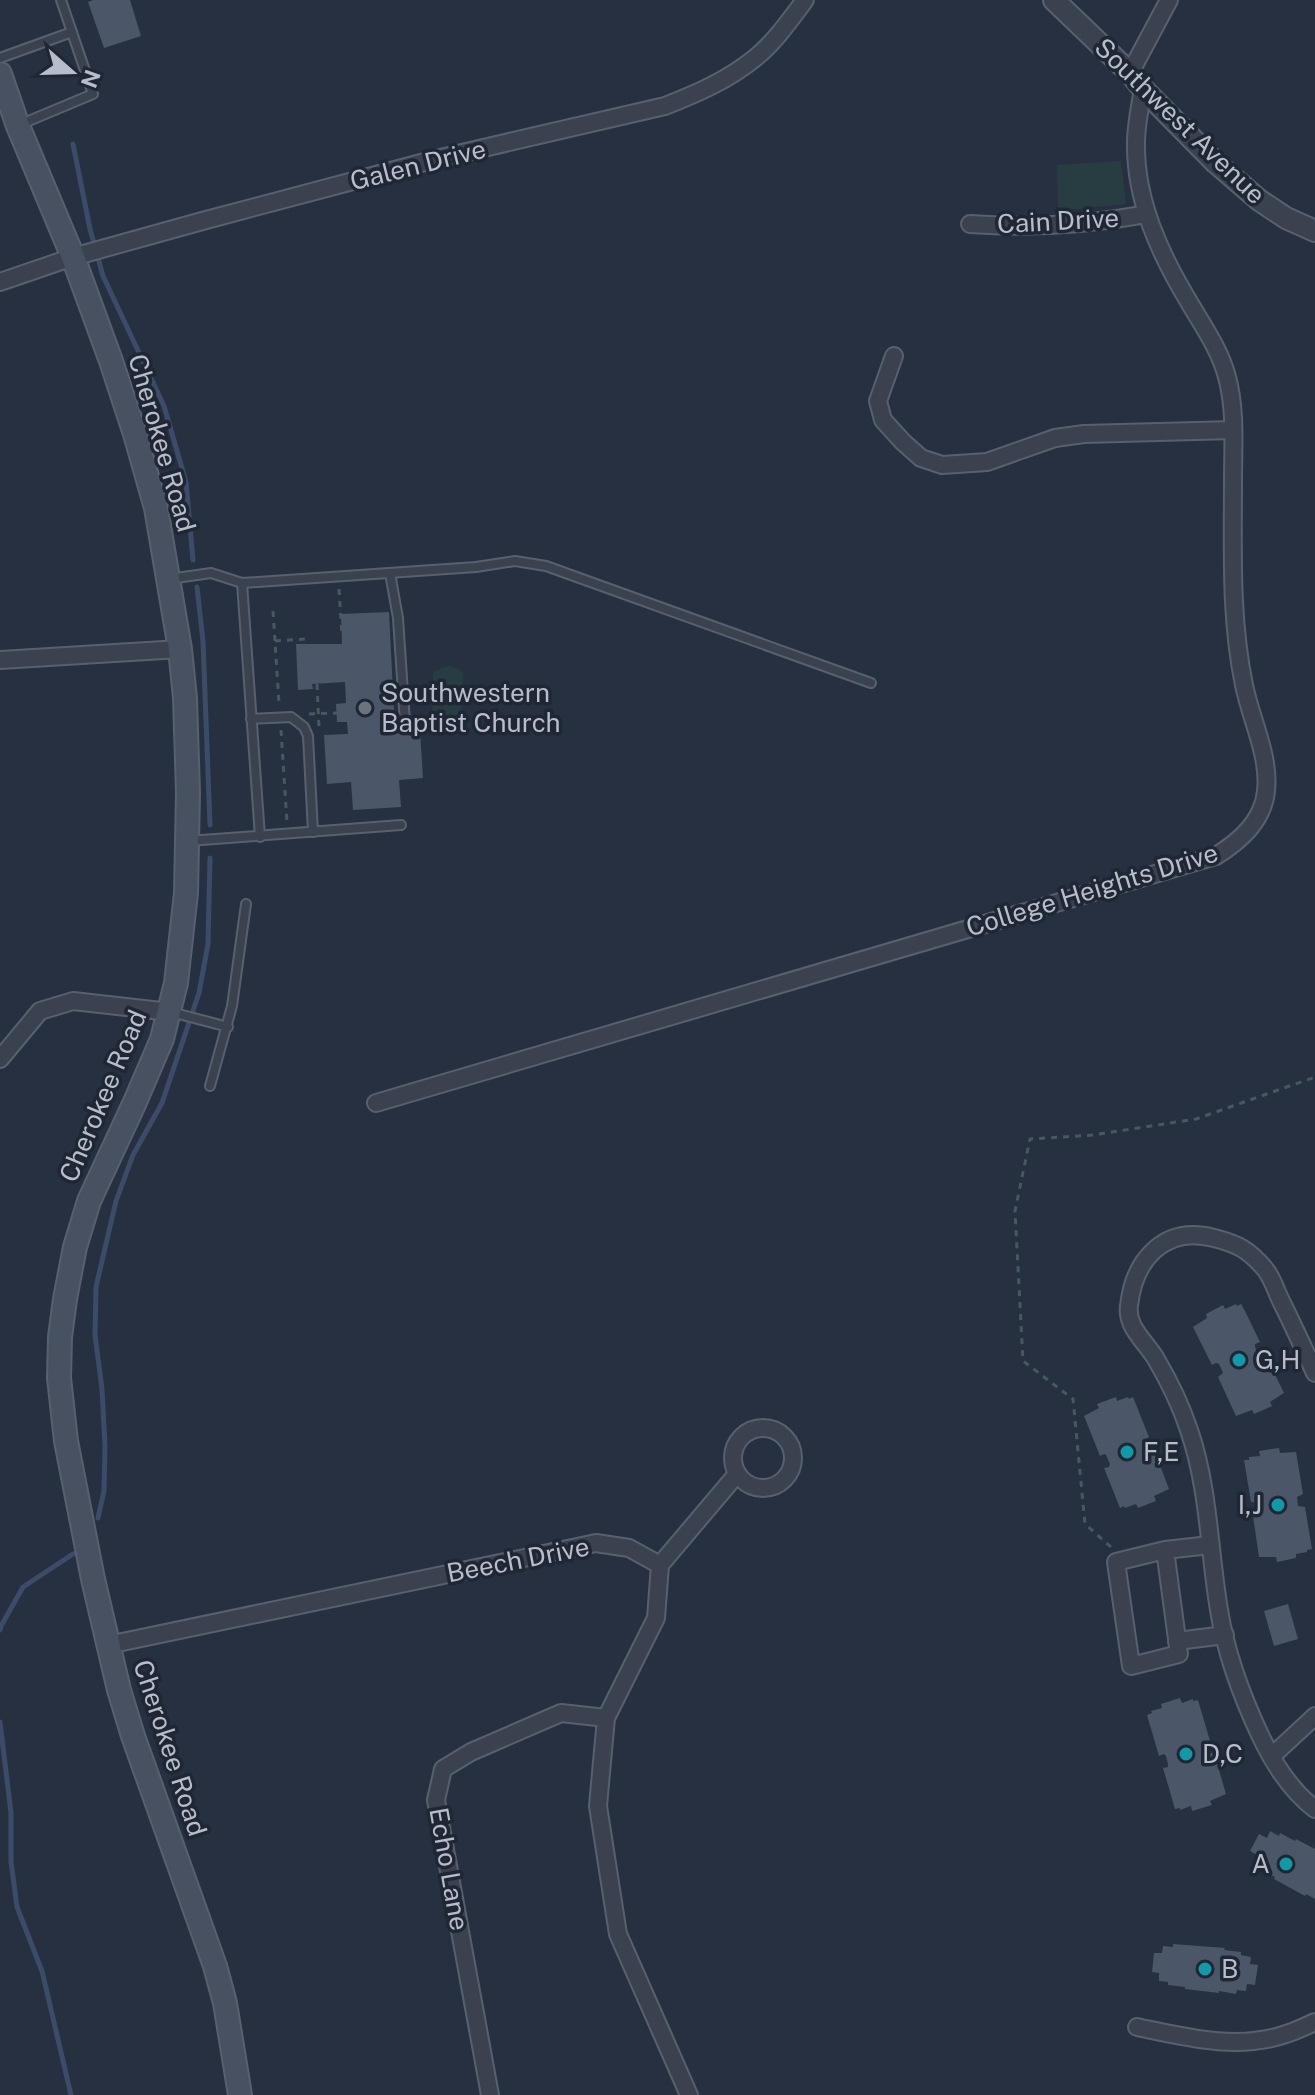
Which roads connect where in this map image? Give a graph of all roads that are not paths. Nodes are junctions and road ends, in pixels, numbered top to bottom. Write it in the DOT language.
graph roads {
  1 [pos="61,0"];
  2 [pos="805,0"];
  3 [pos="1054,0"];
  4 [pos="1169,0"];
  5 [pos="72,32"];
  6 [pos="0,58"];
  7 [pos="0,74"];
  8 [pos="1137,81"];
  9 [pos="18,126"];
  10 [pos="1147,214"];
  11 [pos="970,224"];
  12 [pos="1315,231"];
  13 [pos="73,257"];
  14 [pos="0,282"];
  15 [pos="894,356"];
  16 [pos="1233,430"];
  17 [pos="390,573"];
  18 [pos="168,579"];
  19 [pos="242,583"];
  20 [pos="180,649"];
  21 [pos="0,660"];
  22 [pos="871,683"];
  23 [pos="251,719"];
  24 [pos="405,723"];
  25 [pos="401,825"];
  26 [pos="313,832"];
  27 [pos="260,837"];
  28 [pos="188,841"];
  29 [pos="246,904"];
  30 [pos="170,1012"];
  31 [pos="228,1027"];
  32 [pos="0,1059"];
  33 [pos="210,1086"];
  34 [pos="376,1103"];
  35 [pos="1315,1373"];
  36 [pos="737,1474"];
  37 [pos="1210,1545"];
  38 [pos="1165,1550"];
  39 [pos="660,1565"];
  40 [pos="1225,1635"];
  41 [pos="1177,1641"];
  42 [pos="108,1645"];
  43 [pos="1315,1716"];
  44 [pos="606,1718"];
  45 [pos="1272,1756"];
  46 [pos="1315,1809"];
  47 [pos="1315,2022"];
  48 [pos="1137,2027"];
  49 [pos="240,2095"];
  50 [pos="490,2095"];
  51 [pos="689,2095"];
  1 -- 5 [label="lane"];
  2 -- 13 [label="street, Galen Drive"];
  3 -- 8 [label="street, Southwest Avenue"];
  4 -- 8 [label="street"];
  5 -- 6 [label="lane"];
  5 -- 9 [label="lane"];
  7 -- 9 [label="main road, Cherokee Road"];
  8 -- 10 [label="street, College Heights Drive"];
  8 -- 12 [label="street, Southwest Avenue"];
  9 -- 13 [label="main road, Cherokee Road"];
  10 -- 11 [label="street, Cain Drive"];
  10 -- 16 [label="street, College Heights Drive"];
  13 -- 14 [label="street, Galen Drive"];
  13 -- 18 [label="main road, Cherokee Road"];
  15 -- 16 [label="street"];
  16 -- 34 [label="street, College Heights Drive"];
  17 -- 19 [label="lane"];
  17 -- 22 [label="lane"];
  17 -- 24 [label="lane"];
  18 -- 19 [label="lane"];
  18 -- 20 [label="main road, Cherokee Road"];
  19 -- 23 [label="lane"];
  20 -- 21 [label="street"];
  20 -- 28 [label="main road, Cherokee Road"];
  23 -- 26 [label="lane"];
  23 -- 27 [label="lane"];
  25 -- 26 [label="lane"];
  26 -- 27 [label="lane"];
  27 -- 28 [label="lane"];
  28 -- 30 [label="main road, Cherokee Road"];
  29 -- 31 [label="lane"];
  30 -- 31 [label="lane"];
  30 -- 32 [label="street"];
  30 -- 42 [label="main road, Cherokee Road"];
  31 -- 33 [label="lane"];
  35 -- 37 [label="street"];
  36 -- 39 [label="street"];
  37 -- 38 [label="street"];
  37 -- 40 [label="street"];
  38 -- 41 [label="street"];
  38 -- 41 [label="street"];
  39 -- 42 [label="street, Beech Drive"];
  39 -- 44 [label="street"];
  40 -- 41 [label="street"];
  40 -- 45 [label="street"];
  42 -- 49 [label="main road, Cherokee Road"];
  43 -- 45 [label="street"];
  44 -- 50 [label="street, Echo Lane"];
  44 -- 51 [label="street"];
  45 -- 46 [label="street"];
  47 -- 48 [label="street"];
}
